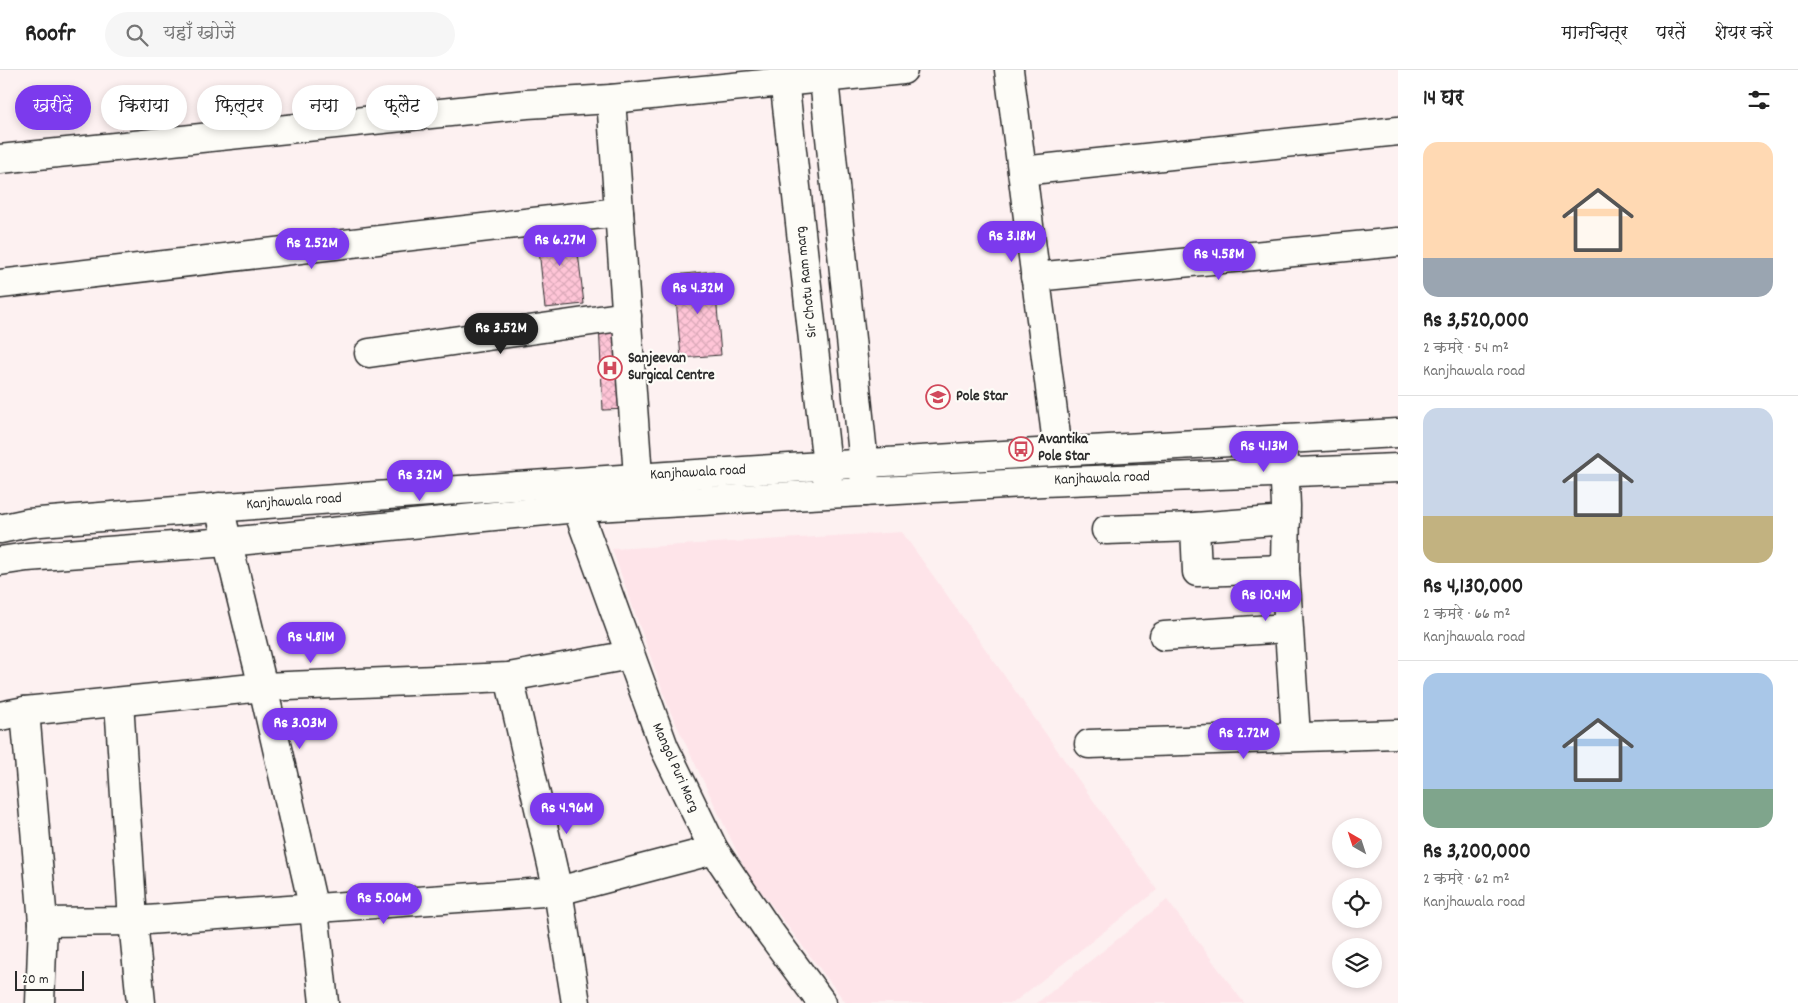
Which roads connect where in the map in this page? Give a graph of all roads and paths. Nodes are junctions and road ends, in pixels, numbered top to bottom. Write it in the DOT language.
graph roads {
  1 [pos="903,70"];
  2 [pos="1009,70"];
  3 [pos="824,74"];
  4 [pos="784,76"];
  5 [pos="611,100"];
  6 [pos="1398,131"];
  7 [pos="0,159"];
  8 [pos="1022,171"];
  9 [pos="619,212"];
  10 [pos="1398,242"];
  11 [pos="1035,278"];
  12 [pos="0,284"];
  13 [pos="627,316"];
  14 [pos="369,352"];
  15 [pos="1398,433"];
  16 [pos="1283,439"];
  17 [pos="1058,451"];
  18 [pos="864,464"];
  19 [pos="827,466"];
  20 [pos="1398,468"];
  21 [pos="1285,473"];
  22 [pos="638,476"];
  23 [pos="865,492"];
  24 [pos="828,494"];
  25 [pos="219,507"];
  26 [pos="577,508"];
  27 [pos="1286,520"];
  28 [pos="1195,527"];
  29 [pos="0,529"];
  30 [pos="1106,530"];
  31 [pos="227,542"];
  32 [pos="0,561"];
  33 [pos="1285,569"];
  34 [pos="1288,628"];
  35 [pos="1164,636"];
  36 [pos="630,655"];
  37 [pos="509,677"];
  38 [pos="264,687"];
  39 [pos="119,702"];
  40 [pos="12,714"];
  41 [pos="1398,734"];
  42 [pos="1296,736"];
  43 [pos="1089,744"];
  44 [pos="714,850"];
  45 [pos="558,891"];
  46 [pos="314,910"];
  47 [pos="133,921"];
  48 [pos="43,922"];
  49 [pos="40,1003"];
  50 [pos="141,1003"];
  51 [pos="324,1003"];
  52 [pos="576,1003"];
  53 [pos="822,1003"];
  1 -- 3 [label="street"];
  2 -- 8 [label="street"];
  3 -- 4 [label="street"];
  3 -- 18 [label="street"];
  4 -- 5 [label="street"];
  4 -- 19 [label="street, Sir Chotu Ram marg"];
  5 -- 7 [label="street"];
  5 -- 9 [label="street"];
  6 -- 8 [label="street"];
  8 -- 11 [label="street"];
  9 -- 12 [label="street"];
  9 -- 13 [label="street"];
  10 -- 11 [label="street"];
  11 -- 17 [label="street"];
  13 -- 14 [label="street"];
  13 -- 22 [label="street"];
  15 -- 16 [label="street, Kanjhawala road"];
  16 -- 17 [label="street, Kanjhawala road"];
  16 -- 21 [label="street"];
  17 -- 18 [label="street, Kanjhawala road"];
  18 -- 19 [label="street, Kanjhawala road"];
  18 -- 23 [label="street"];
  19 -- 22 [label="street, Kanjhawala road"];
  19 -- 24 [label="street, Sir Chotu Ram marg"];
  20 -- 21 [label="street, Kanjhawala road"];
  21 -- 23 [label="street, Kanjhawala road"];
  21 -- 27 [label="street"];
  22 -- 25 [label="street, Kanjhawala road"];
  23 -- 24 [label="street, Kanjhawala road"];
  24 -- 26 [label="street, Kanjhawala road"];
  25 -- 29 [label="street, Kanjhawala road"];
  25 -- 31 [label="street"];
  26 -- 31 [label="street, Kanjhawala road"];
  26 -- 36 [label="street, Mangol Puri Marg"];
  27 -- 28 [label="street"];
  27 -- 33 [label="street"];
  28 -- 30 [label="street"];
  28 -- 33 [label="street"];
  31 -- 32 [label="street, Kanjhawala road"];
  31 -- 38 [label="street"];
  33 -- 34 [label="street"];
  34 -- 35 [label="street"];
  34 -- 42 [label="street"];
  36 -- 37 [label="street"];
  36 -- 44 [label="street, Mangol Puri Marg"];
  37 -- 38 [label="street"];
  37 -- 45 [label="street"];
  38 -- 39 [label="street"];
  38 -- 46 [label="street"];
  39 -- 40 [label="street"];
  39 -- 47 [label="street"];
  40 -- 48 [label="street"];
  41 -- 42 [label="street"];
  42 -- 43 [label="street"];
  44 -- 45 [label="street"];
  44 -- 53 [label="street, Mangol Puri Marg"];
  45 -- 46 [label="street"];
  45 -- 52 [label="street"];
  46 -- 47 [label="street"];
  46 -- 51 [label="street"];
  47 -- 48 [label="street"];
  47 -- 50 [label="street"];
  48 -- 49 [label="street"];
}
